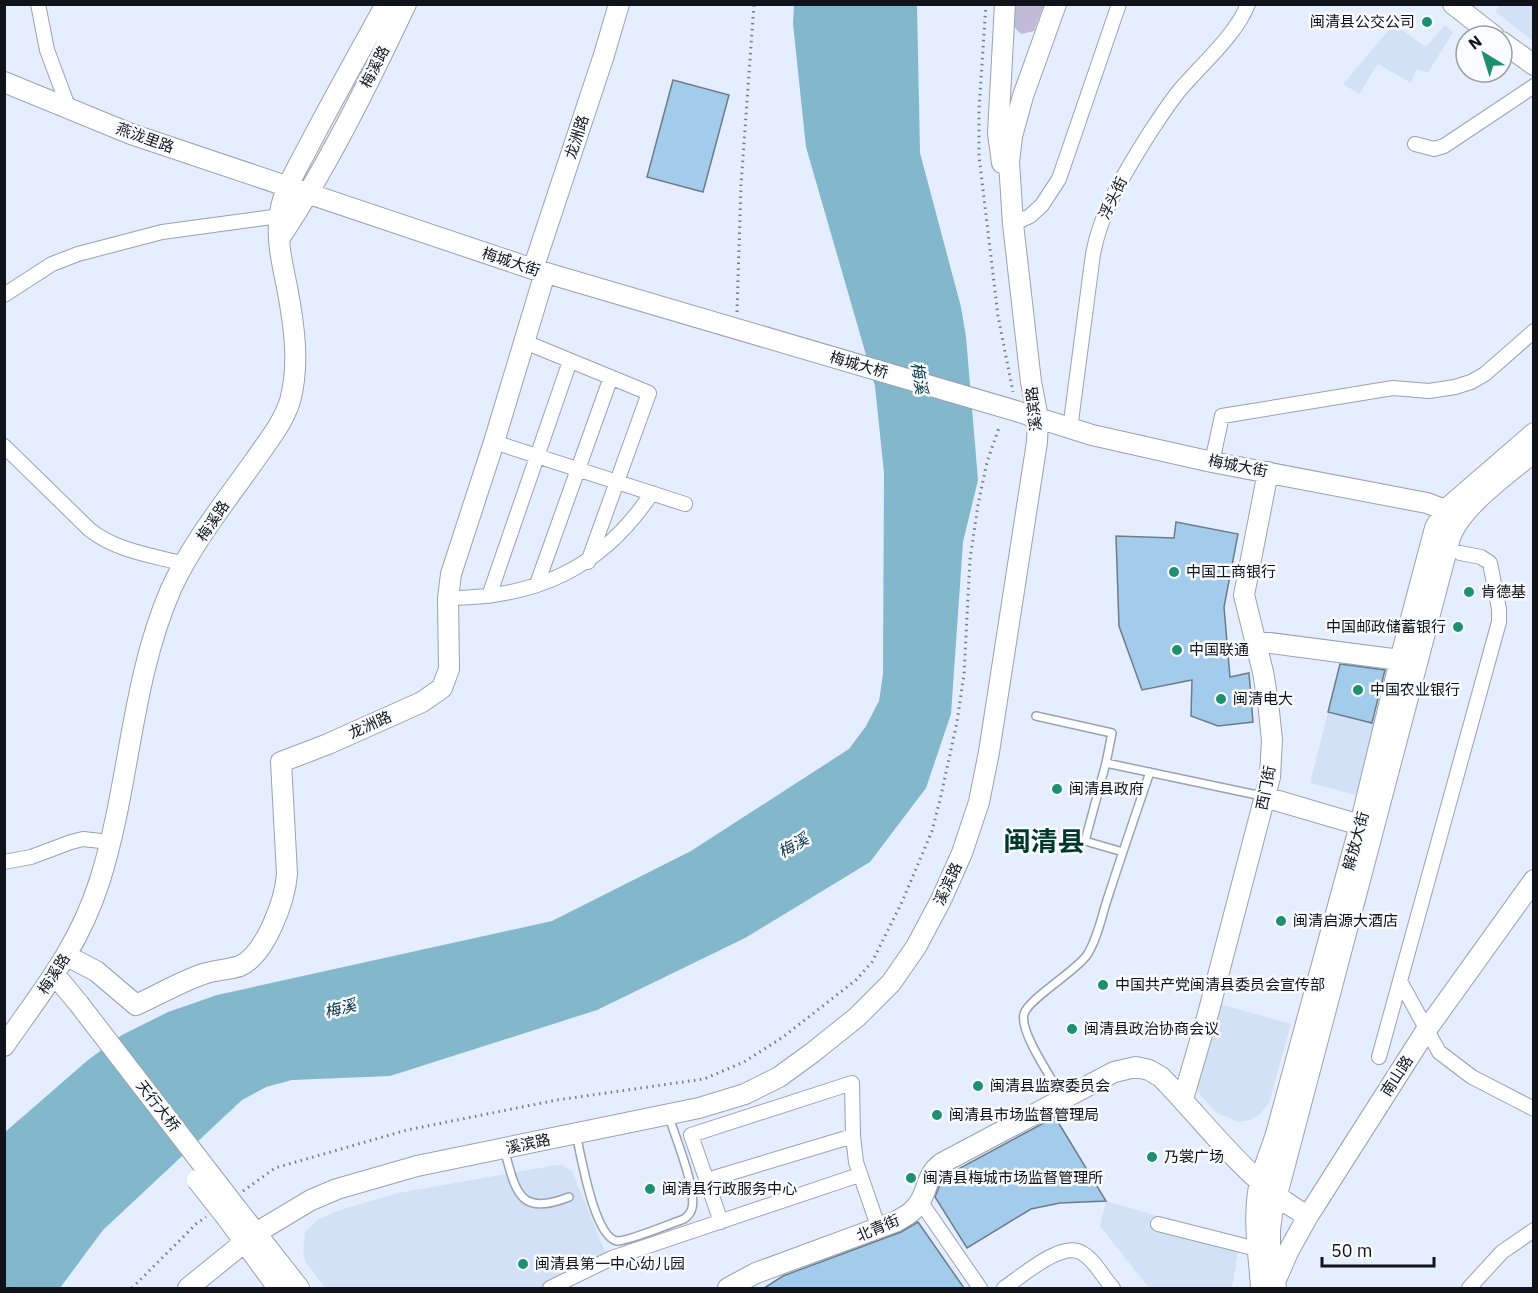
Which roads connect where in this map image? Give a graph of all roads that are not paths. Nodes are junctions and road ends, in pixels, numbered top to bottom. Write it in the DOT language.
graph roads {
  1 [pos="38,4"];
  2 [pos="386,4"];
  3 [pos="406,4"];
  4 [pos="619,4"];
  5 [pos="1005,4"];
  6 [pos="1056,4"];
  7 [pos="1119,4"];
  8 [pos="1248,4"];
  9 [pos="1453,4"];
  10 [pos="1479,24"];
  11 [pos="1514,51"];
  12 [pos="1533,65"];
  13 [pos="4,82"];
  14 [pos="1533,86"];
  15 [pos="69,109"];
  16 [pos="1415,144"];
  17 [pos="288,187"];
  18 [pos="307,194"];
  19 [pos="1010,200"];
  20 [pos="287,216"];
  21 [pos="1012,224"];
  22 [pos="539,271"];
  23 [pos="4,295"];
  24 [pos="736,329"];
  25 [pos="1533,331"];
  26 [pos="525,342"];
  27 [pos="570,361"];
  28 [pos="611,377"];
  29 [pos="1016,411"];
  30 [pos="1038,418"];
  31 [pos="1070,429"];
  32 [pos="1533,433"];
  33 [pos="495,442"];
  34 [pos="4,446"];
  35 [pos="1533,452"];
  36 [pos="538,456"];
  37 [pos="1212,462"];
  38 [pos="579,469"];
  39 [pos="1268,472"];
  40 [pos="617,482"];
  41 [pos="652,493"];
  42 [pos="685,504"];
  43 [pos="1451,516"];
  44 [pos="1460,553"];
  45 [pos="588,562"];
  46 [pos="184,564"];
  47 [pos="537,584"];
  48 [pos="489,596"];
  49 [pos="448,598"];
  50 [pos="1255,641"];
  51 [pos="1400,660"];
  52 [pos="1036,717"];
  53 [pos="1106,763"];
  54 [pos="1150,772"];
  55 [pos="1265,797"];
  56 [pos="1360,825"];
  57 [pos="110,842"];
  58 [pos="1123,852"];
  59 [pos="4,862"];
  60 [pos="1533,880"];
  61 [pos="67,956"];
  62 [pos="52,980"];
  63 [pos="1400,981"];
  64 [pos="1427,1029"];
  65 [pos="4,1046"];
  66 [pos="1379,1058"];
  67 [pos="1063,1098"];
  68 [pos="1183,1099"];
  69 [pos="1533,1109"];
  70 [pos="668,1115"];
  71 [pos="576,1134"];
  72 [pos="852,1136"];
  73 [pos="504,1149"];
  74 [pos="859,1175"];
  75 [pos="707,1180"];
  76 [pos="1260,1182"];
  77 [pos="1276,1196"];
  78 [pos="569,1197"];
  79 [pos="920,1202"];
  80 [pos="1308,1216"];
  81 [pos="721,1222"];
  82 [pos="1158,1224"];
  83 [pos="879,1229"];
  84 [pos="1533,1230"];
  85 [pos="250,1238"];
  86 [pos="1257,1249"];
  87 [pos="756,1273"];
  88 [pos="1271,1286"];
  89 [pos="1109,1287"];
  90 [pos="188,1288"];
  91 [pos="278,1288"];
  92 [pos="299,1288"];
  93 [pos="550,1288"];
  94 [pos="715,1288"];
  95 [pos="728,1288"];
  96 [pos="980,1288"];
  97 [pos="1004,1288"];
  98 [pos="1468,1288"];
  1 -- 15 [label="street"];
  2 -- 17 [label="street, 梅溪路"];
  3 -- 18 [label="street, 梅溪路"];
  4 -- 22 [label="street, 龙洲路"];
  5 -- 19 [label="street"];
  6 -- 19 [label="street, 溪滨路"];
  7 -- 21 [label="street"];
  8 -- 31 [label="street, 浮头街"];
  9 -- 10 [label="street"];
  11 -- 12 [label="street"];
  13 -- 15 [label="street, 燕泷里路"];
  14 -- 16 [label="street"];
  15 -- 17 [label="street, 燕泷里路"];
  17 -- 18 [label="street, 梅城大街"];
  17 -- 20 [label="street, 梅溪路"];
  18 -- 20 [label="street, 梅溪路"];
  18 -- 22 [label="street, 梅城大街"];
  19 -- 21 [label="street, 溪滨路"];
  20 -- 23 [label="street"];
  20 -- 46 [label="street, 梅溪路"];
  21 -- 30 [label="street, 溪滨路"];
  22 -- 24 [label="street, 梅城大街"];
  22 -- 26 [label="street, 龙洲路"];
  24 -- 29 [label="street, 梅城大桥"];
  25 -- 37 [label="street"];
  26 -- 27 [label="street"];
  26 -- 33 [label="street, 龙洲路"];
  27 -- 28 [label="street"];
  27 -- 36 [label="street"];
  28 -- 38 [label="street"];
  28 -- 40 [label="street"];
  29 -- 30 [label="street, 梅城大街"];
  30 -- 31 [label="street, 梅城大街"];
  30 -- 70 [label="street, 溪滨路"];
  31 -- 37 [label="street, 梅城大街"];
  32 -- 43 [label="street, 解放大街"];
  33 -- 36 [label="street"];
  33 -- 49 [label="street, 龙洲路"];
  34 -- 46 [label="street"];
  35 -- 43 [label="street, 解放大街"];
  36 -- 38 [label="street"];
  36 -- 48 [label="street"];
  37 -- 39 [label="street, 梅城大街"];
  38 -- 40 [label="street"];
  38 -- 47 [label="street"];
  39 -- 43 [label="street, 梅城大街"];
  39 -- 50 [label="street, 西门街"];
  40 -- 41 [label="street"];
  40 -- 45 [label="street"];
  41 -- 42 [label="street"];
  41 -- 45 [label="street"];
  43 -- 51 [label="street, 解放大街"];
  43 -- 77 [label="street, 解放大街"];
  44 -- 63 [label="street"];
  45 -- 47 [label="street"];
  46 -- 57 [label="street, 梅溪路"];
  47 -- 48 [label="street"];
  48 -- 49 [label="street"];
  49 -- 61 [label="street, 龙洲路"];
  50 -- 51 [label="street"];
  50 -- 55 [label="street, 西门街"];
  51 -- 56 [label="street, 解放大街"];
  52 -- 53 [label="lane"];
  53 -- 54 [label="lane"];
  53 -- 58 [label="lane"];
  54 -- 55 [label="lane"];
  54 -- 58 [label="lane"];
  55 -- 56 [label="street"];
  55 -- 68 [label="street, 西门街"];
  56 -- 76 [label="street, 解放大街"];
  57 -- 59 [label="street"];
  57 -- 61 [label="street, 梅溪路"];
  58 -- 67 [label="lane"];
  60 -- 64 [label="street, 南山路"];
  61 -- 62 [label="street, 梅溪路"];
  62 -- 65 [label="street, 梅溪路"];
  62 -- 85 [label="street, 天行大桥, bridge"];
  63 -- 64 [label="street"];
  63 -- 66 [label="street"];
  64 -- 69 [label="street"];
  64 -- 80 [label="street, 南山路"];
  67 -- 68 [label="street"];
  67 -- 79 [label="street"];
  68 -- 76 [label="street"];
  70 -- 71 [label="street, 溪滨路"];
  70 -- 71 [label="lane"];
  71 -- 73 [label="street, 溪滨路"];
  72 -- 74 [label="street"];
  72 -- 75 [label="street"];
  72 -- 75 [label="street"];
  73 -- 78 [label="lane"];
  73 -- 85 [label="street, 溪滨路"];
  74 -- 81 [label="street"];
  74 -- 83 [label="street"];
  75 -- 81 [label="street"];
  76 -- 77 [label="street"];
  76 -- 86 [label="street, 解放大街"];
  77 -- 80 [label="street"];
  77 -- 88 [label="street, 解放大街"];
  79 -- 83 [label="street, 北青街"];
  79 -- 96 [label="street"];
  80 -- 88 [label="street, 南山路"];
  81 -- 93 [label="street"];
  82 -- 86 [label="street"];
  83 -- 87 [label="street, 北青街"];
  84 -- 98 [label="street"];
  85 -- 90 [label="street, 溪滨路"];
  85 -- 91 [label="street"];
  85 -- 92 [label="street"];
  86 -- 88 [label="street, 解放大街"];
  87 -- 94 [label="street"];
  87 -- 95 [label="street, 北青街"];
  89 -- 97 [label="street"];
}
